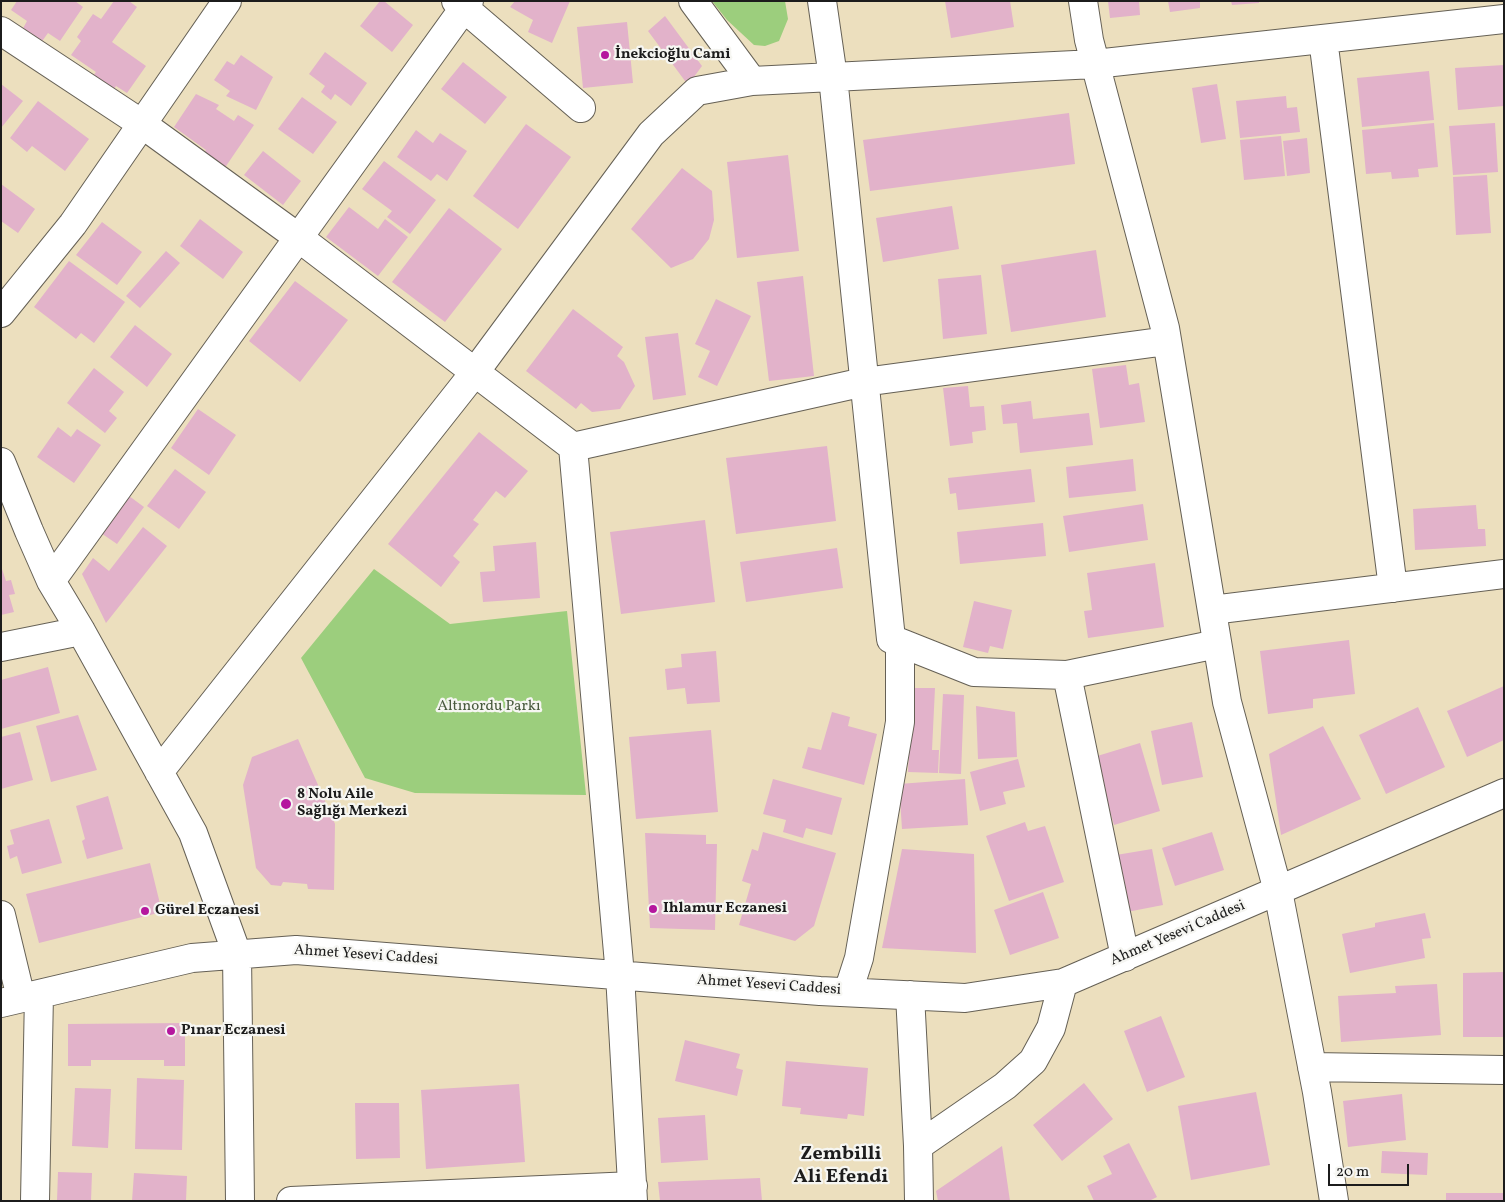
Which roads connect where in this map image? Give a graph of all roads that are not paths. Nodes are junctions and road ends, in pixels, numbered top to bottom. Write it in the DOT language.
graph roads {
  1 [pos="227,1"];
  2 [pos="693,1"];
  3 [pos="822,1"];
  4 [pos="1083,1"];
  5 [pos="463,3"];
  6 [pos="1504,19"];
  7 [pos="1,31"];
  8 [pos="1324,39"];
  9 [pos="1095,64"];
  10 [pos="832,77"];
  11 [pos="752,81"];
  12 [pos="581,108"];
  13 [pos="142,124"];
  14 [pos="299,238"];
  15 [pos="1,313"];
  16 [pos="1167,341"];
  17 [pos="475,372"];
  18 [pos="864,382"];
  19 [pos="573,447"];
  20 [pos="1,462"];
  21 [pos="1504,574"];
  22 [pos="51,581"];
  23 [pos="1393,588"];
  24 [pos="1212,610"];
  25 [pos="81,631"];
  26 [pos="900,643"];
  27 [pos="1217,644"];
  28 [pos="1,647"];
  29 [pos="1067,675"];
  30 [pos="159,772"];
  31 [pos="1504,793"];
  32 [pos="1278,891"];
  33 [pos="1,915"];
  34 [pos="237,954"];
  35 [pos="1125,957"];
  36 [pos="620,975"];
  37 [pos="1063,983"];
  38 [pos="848,992"];
  39 [pos="910,995"];
  40 [pos="20,998"];
  41 [pos="1312,1067"];
  42 [pos="1504,1070"];
  43 [pos="918,1146"];
  44 [pos="633,1194"];
  45 [pos="35,1201"];
  46 [pos="240,1201"];
  47 [pos="291,1201"];
  48 [pos="919,1201"];
  49 [pos="1334,1201"];
  1 -- 13 [label="street"];
  2 -- 11 [label="street"];
  3 -- 10 [label="street"];
  4 -- 9 [label="street"];
  5 -- 12 [label="street"];
  5 -- 14 [label="street"];
  6 -- 8 [label="street"];
  7 -- 13 [label="street"];
  8 -- 9 [label="street"];
  8 -- 23 [label="street"];
  9 -- 10 [label="street"];
  9 -- 16 [label="street"];
  10 -- 11 [label="street"];
  10 -- 18 [label="street"];
  11 -- 17 [label="street"];
  13 -- 14 [label="street"];
  13 -- 15 [label="street"];
  14 -- 17 [label="street"];
  14 -- 22 [label="street"];
  16 -- 18 [label="street"];
  16 -- 24 [label="street"];
  17 -- 19 [label="street"];
  17 -- 30 [label="street"];
  18 -- 19 [label="street"];
  18 -- 26 [label="street"];
  19 -- 36 [label="street"];
  20 -- 22 [label="street"];
  21 -- 23 [label="street"];
  22 -- 25 [label="street"];
  23 -- 24 [label="street"];
  24 -- 27 [label="street"];
  25 -- 28 [label="street"];
  25 -- 30 [label="street"];
  26 -- 29 [label="street"];
  26 -- 38 [label="street"];
  27 -- 29 [label="street"];
  27 -- 32 [label="street"];
  29 -- 35 [label="street"];
  30 -- 34 [label="street"];
  31 -- 32 [label="street, Ahmet Yesevi Caddesi"];
  32 -- 35 [label="street, Ahmet Yesevi Caddesi"];
  32 -- 41 [label="street"];
  33 -- 40 [label="street"];
  34 -- 36 [label="street, Ahmet Yesevi Caddesi"];
  34 -- 40 [label="street, Ahmet Yesevi Caddesi"];
  34 -- 46 [label="street"];
  35 -- 37 [label="street, Ahmet Yesevi Caddesi"];
  36 -- 38 [label="street, Ahmet Yesevi Caddesi"];
  36 -- 44 [label="street"];
  37 -- 39 [label="street, Ahmet Yesevi Caddesi"];
  37 -- 43 [label="street"];
  38 -- 39 [label="street, Ahmet Yesevi Caddesi"];
  39 -- 43 [label="street"];
  40 -- 45 [label="street"];
  41 -- 42 [label="street"];
  41 -- 49 [label="street"];
  43 -- 48 [label="street"];
  44 -- 47 [label="street"];
}
